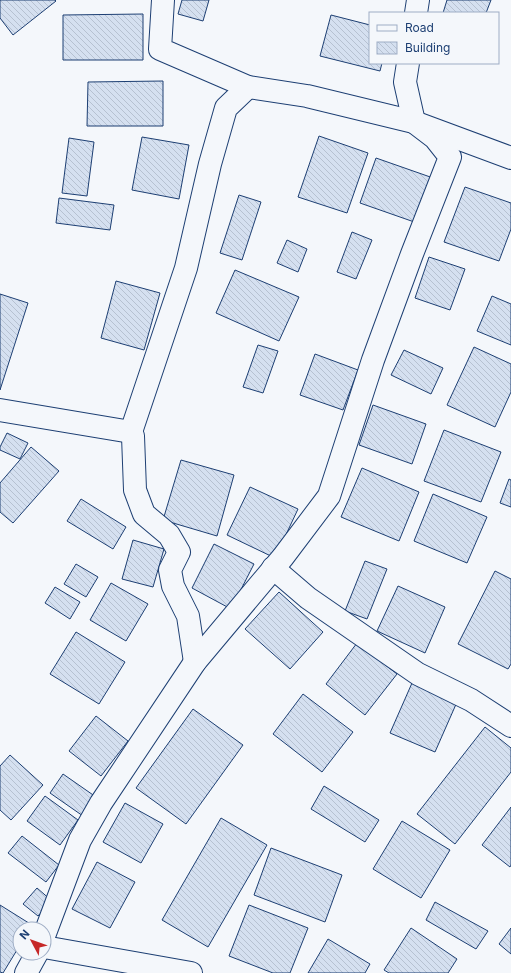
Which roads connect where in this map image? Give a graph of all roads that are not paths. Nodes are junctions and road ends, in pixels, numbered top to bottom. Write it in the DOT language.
graph roads {
  1 [pos="163,0"];
  2 [pos="418,0"];
  3 [pos="416,12"];
  4 [pos="408,64"];
  5 [pos="248,87"];
  6 [pos="414,122"];
  7 [pos="511,158"];
  8 [pos="0,410"];
  9 [pos="131,432"];
  10 [pos="273,568"];
  11 [pos="195,662"];
  12 [pos="511,726"];
  13 [pos="50,921"];
  14 [pos="52,948"];
  15 [pos="32,961"];
  16 [pos="26,973"];
  17 [pos="191,973"];
  1 -- 5 [label="street"];
  2 -- 3 [label="street"];
  4 -- 6 [label="street"];
  5 -- 6 [label="street"];
  5 -- 9 [label="street"];
  6 -- 7 [label="street"];
  6 -- 10 [label="street"];
  8 -- 9 [label="street"];
  9 -- 11 [label="street"];
  10 -- 11 [label="street"];
  10 -- 12 [label="street"];
  11 -- 13 [label="street"];
  14 -- 17 [label="street"];
  15 -- 16 [label="street"];
}
